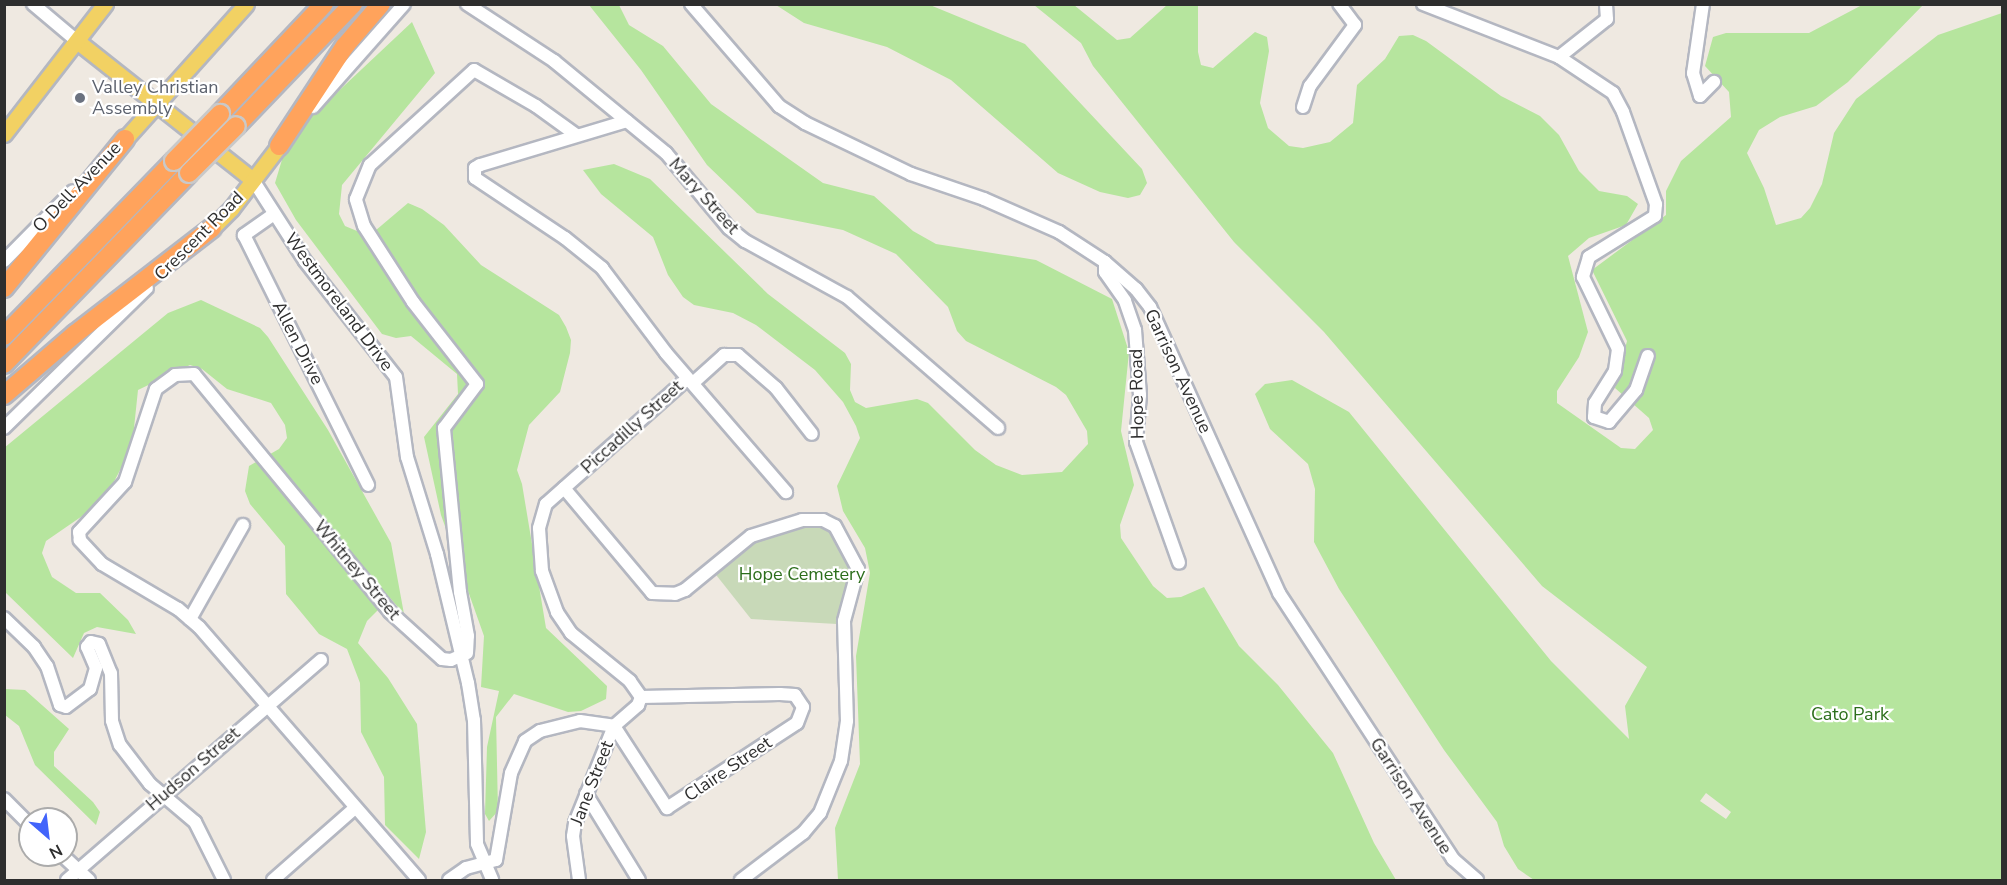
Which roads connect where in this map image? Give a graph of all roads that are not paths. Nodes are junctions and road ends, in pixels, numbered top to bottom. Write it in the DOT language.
graph roads {
  1 [pos="33,4"];
  2 [pos="105,4"];
  3 [pos="246,4"];
  4 [pos="324,4"];
  5 [pos="353,4"];
  6 [pos="381,4"];
  7 [pos="404,4"];
  8 [pos="467,4"];
  9 [pos="691,4"];
  10 [pos="1340,4"];
  11 [pos="1606,4"];
  12 [pos="1703,4"];
  13 [pos="1425,5"];
  14 [pos="77,41"];
  15 [pos="1559,57"];
  16 [pos="1714,82"];
  17 [pos="156,103"];
  18 [pos="1303,106"];
  19 [pos="627,121"];
  20 [pos="4,134"];
  21 [pos="576,135"];
  22 [pos="125,138"];
  23 [pos="279,146"];
  24 [pos="253,180"];
  25 [pos="274,214"];
  26 [pos="212,228"];
  27 [pos="4,261"];
  28 [pos="1105,262"];
  29 [pos="4,288"];
  30 [pos="4,336"];
  31 [pos="1648,356"];
  32 [pos="4,364"];
  33 [pos="690,381"];
  34 [pos="4,395"];
  35 [pos="4,428"];
  36 [pos="998,428"];
  37 [pos="812,434"];
  38 [pos="368,485"];
  39 [pos="564,488"];
  40 [pos="786,492"];
  41 [pos="243,525"];
  42 [pos="1179,563"];
  43 [pos="4,618"];
  44 [pos="190,619"];
  45 [pos="461,657"];
  46 [pos="321,660"];
  47 [pos="641,697"];
  48 [pos="266,705"];
  49 [pos="614,726"];
  50 [pos="164,794"];
  51 [pos="586,794"];
  52 [pos="4,799"];
  53 [pos="355,808"];
  54 [pos="18,813"];
  55 [pos="482,864"];
  56 [pos="75,867"];
  57 [pos="78,870"];
  58 [pos="67,880"];
  59 [pos="89,880"];
  60 [pos="224,880"];
  61 [pos="273,880"];
  62 [pos="419,880"];
  63 [pos="449,880"];
  64 [pos="492,880"];
  65 [pos="579,880"];
  66 [pos="639,880"];
  67 [pos="741,880"];
  68 [pos="1477,880"];
  1 -- 14 [label="street, Westmoreland Drive"];
  2 -- 14 [label="main road"];
  3 -- 17 [label="main road, O Dell Avenue"];
  4 -- 30 [label="highway, bridge"];
  5 -- 32 [label="highway, bridge"];
  6 -- 23 [label="highway"];
  7 -- 23 [label="street, Crescent Road"];
  8 -- 19 [label="street, Mary Street"];
  9 -- 28 [label="street, Garrison Avenue"];
  10 -- 18 [label="street"];
  11 -- 15 [label="street"];
  12 -- 16 [label="street"];
  13 -- 15 [label="street"];
  14 -- 17 [label="main road, Westmoreland Drive"];
  14 -- 20 [label="main road"];
  15 -- 31 [label="street"];
  17 -- 22 [label="main road, O Dell Avenue"];
  17 -- 24 [label="main road, Westmoreland Drive"];
  19 -- 21 [label="street, Piccadilly Street"];
  19 -- 36 [label="street, Mary Street"];
  21 -- 33 [label="street, Piccadilly Street"];
  21 -- 45 [label="street"];
  22 -- 27 [label="street, O Dell Avenue"];
  22 -- 29 [label="highway"];
  23 -- 24 [label="main road, Crescent Road"];
  24 -- 25 [label="street, Westmoreland Drive"];
  24 -- 26 [label="main road, Crescent Road"];
  25 -- 38 [label="street, Allen Drive"];
  25 -- 45 [label="street, Westmoreland Drive"];
  26 -- 34 [label="highway"];
  26 -- 35 [label="street, Crescent Road"];
  28 -- 42 [label="street, Hope Road"];
  28 -- 68 [label="street, Garrison Avenue"];
  33 -- 37 [label="street"];
  33 -- 39 [label="street, Piccadilly Street"];
  33 -- 40 [label="street"];
  39 -- 47 [label="street, Piccadilly Street"];
  39 -- 67 [label="street"];
  41 -- 44 [label="street"];
  43 -- 50 [label="street"];
  44 -- 45 [label="street, Whitney Street"];
  44 -- 48 [label="street, Whitney Street"];
  45 -- 55 [label="street, Westmoreland Drive"];
  46 -- 48 [label="street, Hudson Street"];
  47 -- 49 [label="street, Jane Street"];
  47 -- 49 [label="street, Claire Street"];
  48 -- 50 [label="street, Hudson Street"];
  48 -- 53 [label="street, Whitney Street"];
  49 -- 51 [label="street, Jane Street"];
  49 -- 55 [label="street"];
  50 -- 57 [label="street, Hudson Street"];
  50 -- 60 [label="street"];
  51 -- 65 [label="street, Jane Street"];
  51 -- 66 [label="street"];
  52 -- 54 [label="street"];
  53 -- 61 [label="street"];
  53 -- 62 [label="street, Whitney Street"];
  55 -- 63 [label="street"];
  55 -- 64 [label="street, Westmoreland Drive"];
  56 -- 57 [label="street"];
  57 -- 58 [label="street, Hudson Street"];
  57 -- 59 [label="street"];
}
